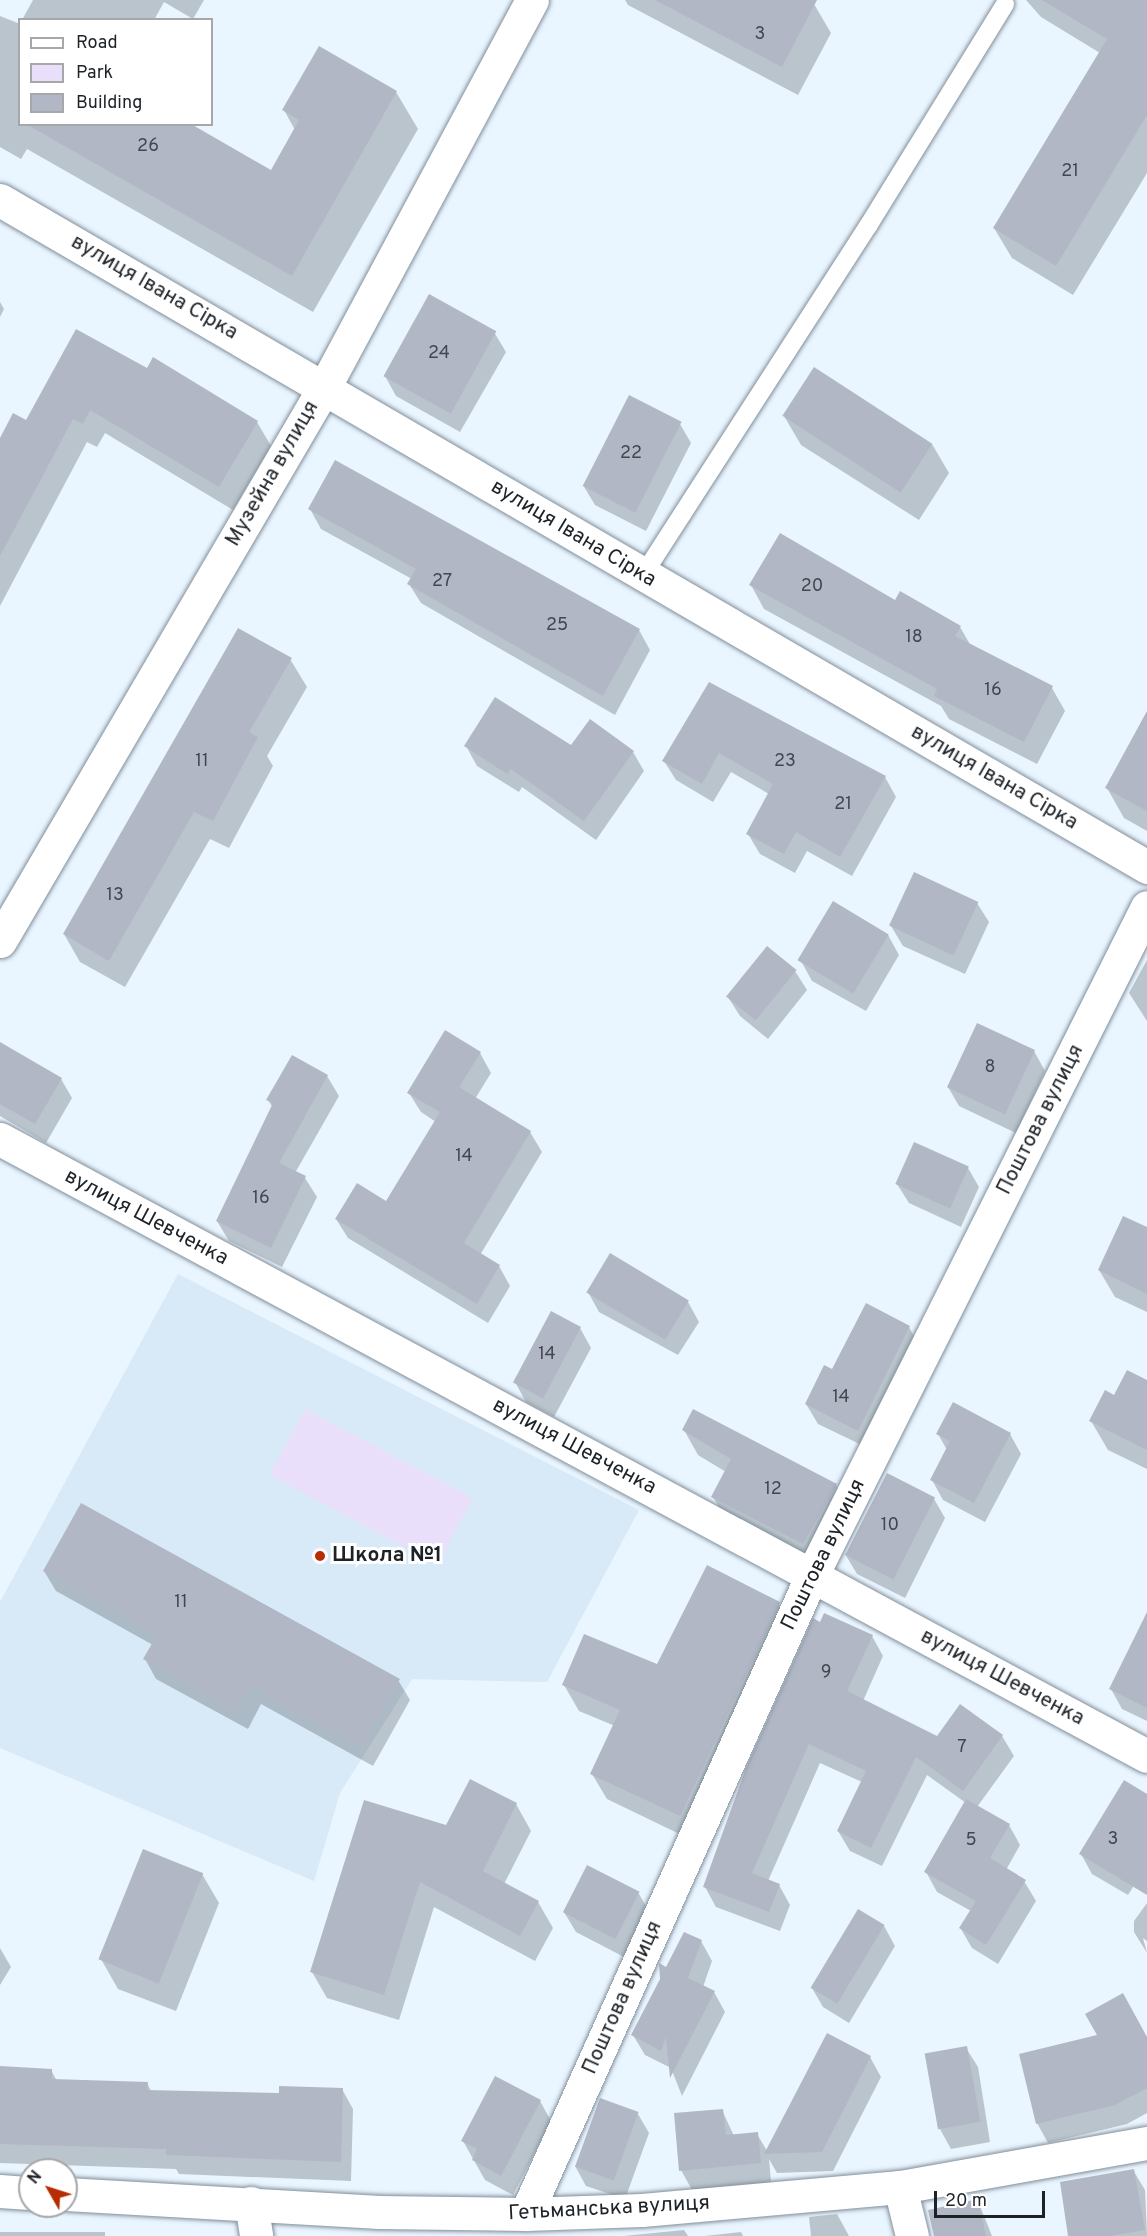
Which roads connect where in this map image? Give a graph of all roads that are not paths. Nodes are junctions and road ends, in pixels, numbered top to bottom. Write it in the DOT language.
graph roads {
  1 [pos="532,0"];
  2 [pos="1005,4"];
  3 [pos="0,200"];
  4 [pos="325,386"];
  5 [pos="643,575"];
  6 [pos="1147,867"];
  7 [pos="1147,908"];
  8 [pos="0,941"];
  9 [pos="0,1139"];
  10 [pos="812,1575"];
  11 [pos="1147,1756"];
  12 [pos="1147,2144"];
  13 [pos="900,2187"];
  14 [pos="0,2191"];
  15 [pos="18,2192"];
  16 [pos="78,2195"];
  17 [pos="251,2203"];
  18 [pos="526,2214"];
  19 [pos="256,2236"];
  20 [pos="912,2236"];
  1 -- 4 [label="street, Музейна вулиця"];
  2 -- 5 [label="lane"];
  3 -- 4 [label="street, вулиця Івана Сірка"];
  4 -- 5 [label="street, вулиця Івана Сірка"];
  4 -- 8 [label="street, Музейна вулиця"];
  5 -- 6 [label="street, вулиця Івана Сірка"];
  7 -- 10 [label="street, Поштова вулиця"];
  9 -- 10 [label="street, вулиця Шевченка"];
  10 -- 11 [label="street, вулиця Шевченка"];
  10 -- 18 [label="street, Поштова вулиця"];
  12 -- 13 [label="street, Гетьманська вулиця"];
  13 -- 18 [label="street, Гетьманська вулиця"];
  13 -- 20 [label="street"];
  14 -- 15 [label="street"];
  16 -- 17 [label="street, Гетьманська вулиця"];
  17 -- 18 [label="street, Гетьманська вулиця"];
  17 -- 19 [label="street"];
}
